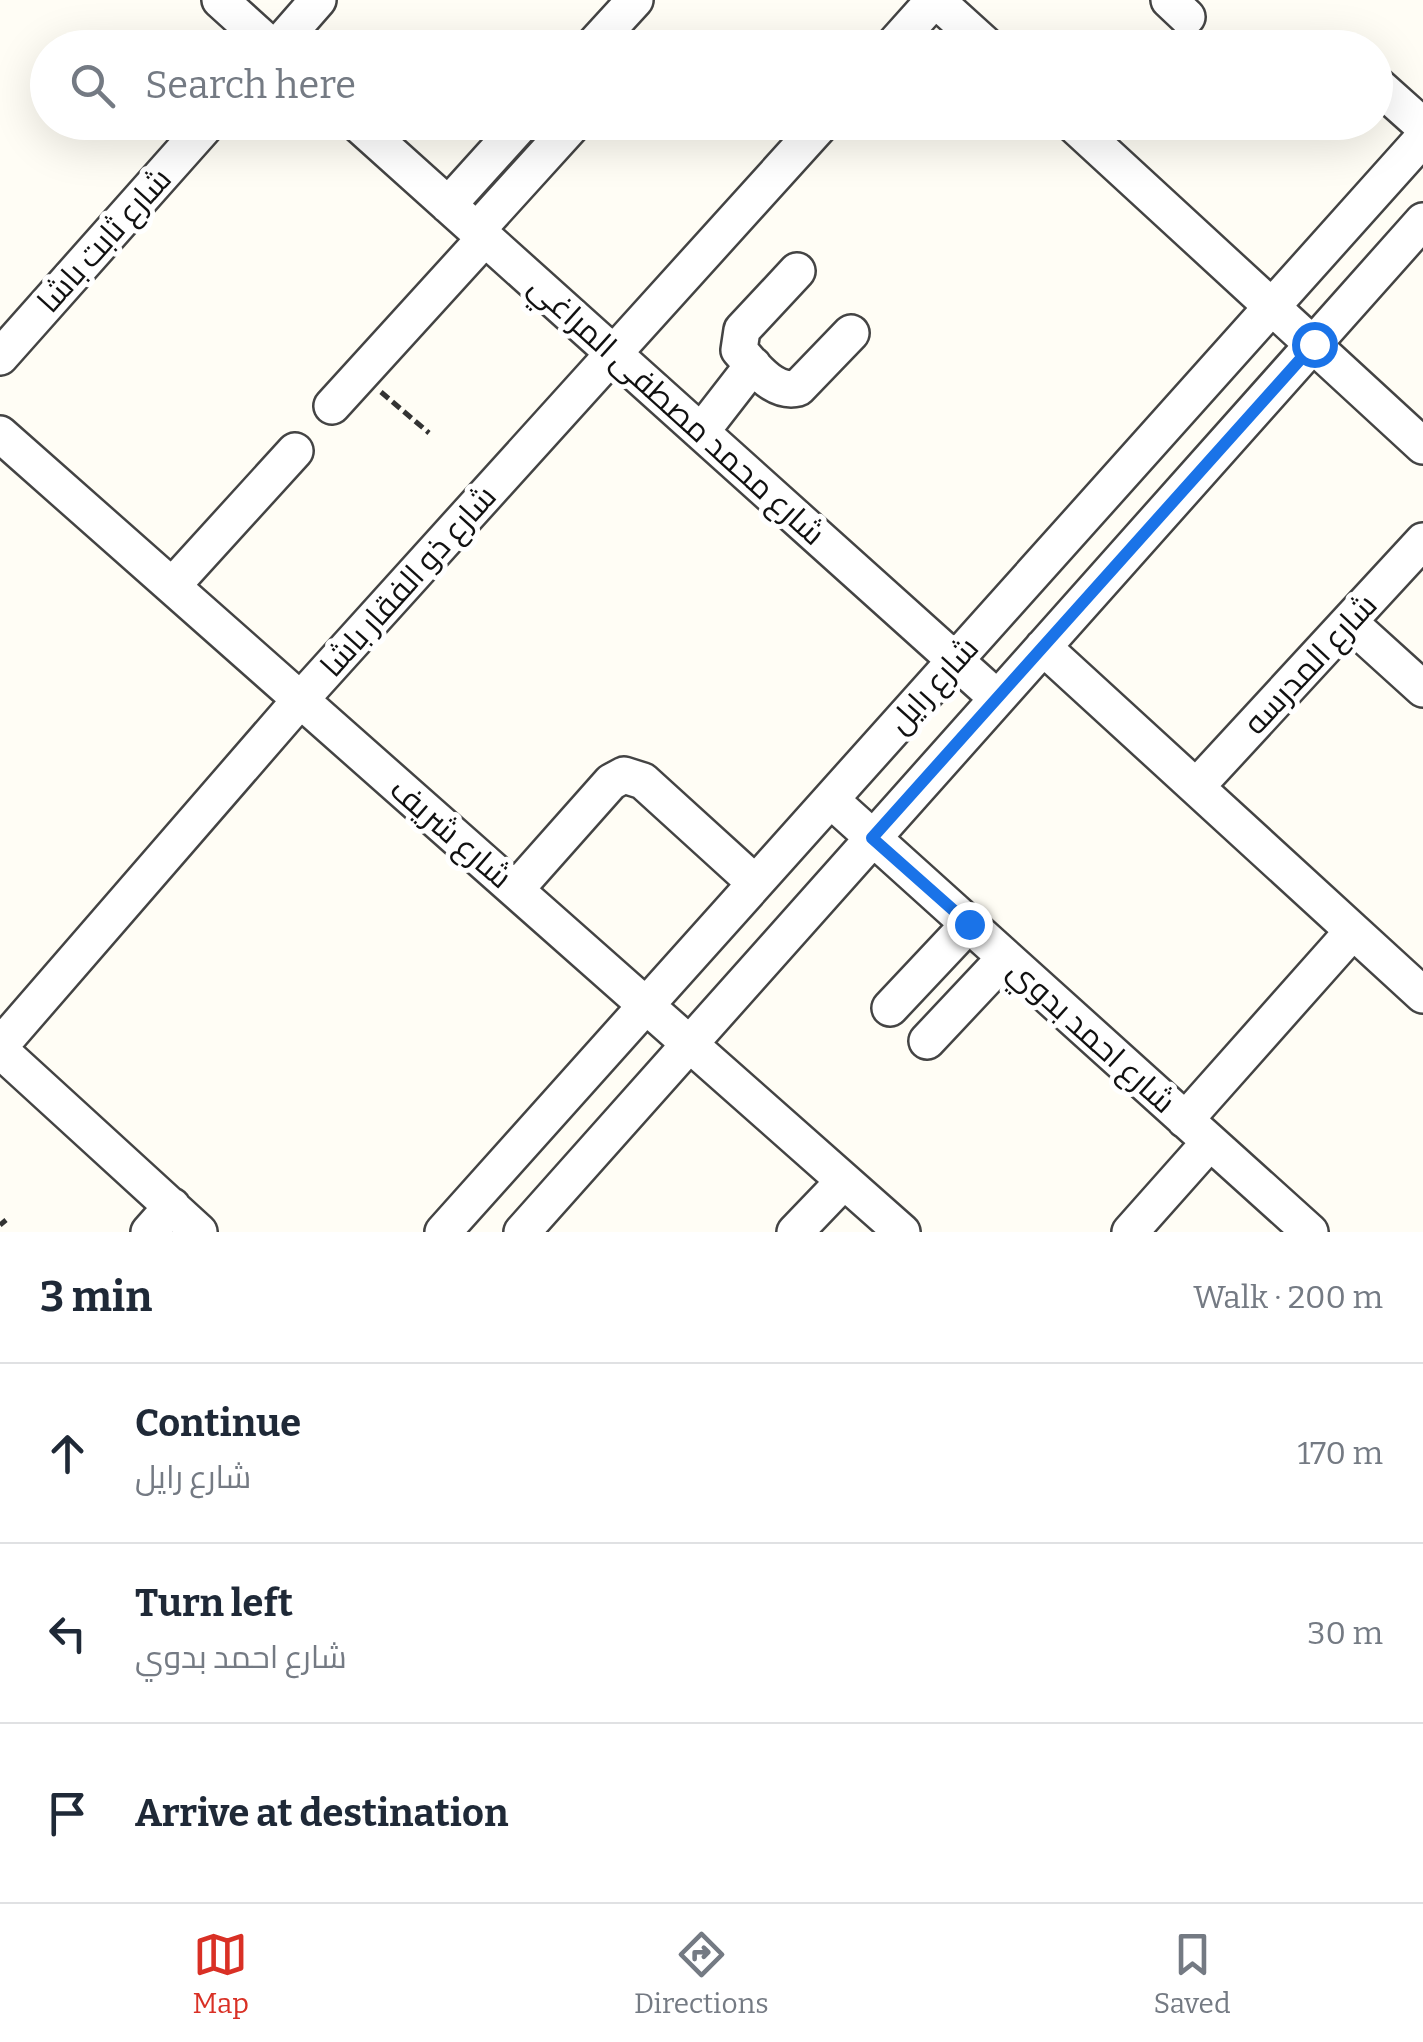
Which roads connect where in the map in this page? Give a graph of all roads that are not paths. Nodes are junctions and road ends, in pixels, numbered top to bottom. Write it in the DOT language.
graph roads {
  1 [pos="220,0"];
  2 [pos="318,0"];
  3 [pos="635,0"];
  4 [pos="935,0"];
  5 [pos="254,30"];
  6 [pos="290,30"];
  7 [pos="608,30"];
  8 [pos="908,30"];
  9 [pos="969,30"];
  10 [pos="1393,99"];
  11 [pos="1423,126"];
  12 [pos="1423,138"];
  13 [pos="193,140"];
  14 [pos="376,140"];
  15 [pos="507,140"];
  16 [pos="561,140"];
  17 [pos="807,140"];
  18 [pos="1091,140"];
  19 [pos="448,205"];
  20 [pos="1423,222"];
  21 [pos="481,234"];
  22 [pos="797,270"];
  23 [pos="1272,305"];
  24 [pos="851,333"];
  25 [pos="1314,344"];
  26 [pos="614,354"];
  27 [pos="0,357"];
  28 [pos="758,369"];
  29 [pos="332,406"];
  30 [pos="700,432"];
  31 [pos="0,434"];
  32 [pos="1423,446"];
  33 [pos="295,451"];
  34 [pos="1423,541"];
  35 [pos="173,585"];
  36 [pos="1349,622"];
  37 [pos="1043,647"];
  38 [pos="955,660"];
  39 [pos="1423,689"];
  40 [pos="997,698"];
  41 [pos="301,699"];
  42 [pos="1196,786"];
  43 [pos="830,800"];
  44 [pos="872,838"];
  45 [pos="754,882"];
  46 [pos="516,889"];
  47 [pos="969,924"];
  48 [pos="1353,931"];
  49 [pos="1006,958"];
  50 [pos="1423,995"];
  51 [pos="646,1006"];
  52 [pos="890,1008"];
  53 [pos="927,1042"];
  54 [pos="690,1045"];
  55 [pos="0,1048"];
  56 [pos="1198,1131"];
  57 [pos="844,1182"];
  58 [pos="160,1219"];
  59 [pos="199,1232"];
  60 [pos="443,1232"];
  61 [pos="522,1232"];
  62 [pos="794,1232"];
  63 [pos="902,1232"];
  64 [pos="1130,1232"];
  65 [pos="1310,1232"];
  1 -- 5 [label="street"];
  2 -- 6 [label="street"];
  3 -- 7 [label="street"];
  4 -- 8 [label="street"];
  4 -- 9 [label="street"];
  10 -- 11 [label="street"];
  12 -- 23 [label="street, شارع رايل"];
  13 -- 27 [label="street, شارع ثابت باشا"];
  14 -- 19 [label="street, شارع محمد مصطفى المراغي"];
  15 -- 19 [label="street"];
  16 -- 21 [label="street"];
  17 -- 26 [label="street, شارع ذو الفقار باشا"];
  18 -- 23 [label="street"];
  19 -- 21 [label="street, شارع محمد مصطفى المراغي"];
  20 -- 25 [label="street, شارع رايل"];
  21 -- 26 [label="street, شارع محمد مصطفى المراغي"];
  21 -- 29 [label="street"];
  22 -- 28 [label="street"];
  23 -- 25 [label="street"];
  23 -- 38 [label="street, شارع رايل"];
  24 -- 28 [label="street"];
  25 -- 32 [label="street"];
  25 -- 37 [label="street, شارع رايل"];
  26 -- 30 [label="street, شارع محمد مصطفى المراغي"];
  26 -- 41 [label="street, شارع ذو الفقار باشا"];
  28 -- 30 [label="street"];
  30 -- 38 [label="street, شارع محمد مصطفى المراغي"];
  31 -- 35 [label="street, شارع شريف"];
  33 -- 35 [label="street"];
  34 -- 36 [label="street, شارع المدرسه"];
  35 -- 41 [label="street, شارع شريف"];
  36 -- 39 [label="street"];
  36 -- 42 [label="street, شارع المدرسه"];
  37 -- 40 [label="street, شارع رايل"];
  37 -- 42 [label="street"];
  38 -- 40 [label="street, شارع محمد مصطفى المراغي"];
  38 -- 43 [label="street, شارع رايل"];
  40 -- 44 [label="street, شارع رايل"];
  41 -- 46 [label="street, شارع شريف"];
  41 -- 55 [label="street, شارع ذو الفقار باشا"];
  42 -- 48 [label="street"];
  43 -- 44 [label="street, شارع احمد بدوي"];
  43 -- 45 [label="street, شارع رايل"];
  44 -- 47 [label="street, شارع احمد بدوي"];
  44 -- 54 [label="street, شارع رايل"];
  45 -- 46 [label="street"];
  45 -- 51 [label="street, شارع رايل"];
  46 -- 51 [label="street, شارع شريف"];
  47 -- 49 [label="street, شارع احمد بدوي"];
  47 -- 52 [label="street"];
  48 -- 50 [label="street"];
  48 -- 56 [label="street"];
  49 -- 53 [label="street"];
  49 -- 56 [label="street, شارع احمد بدوي"];
  51 -- 54 [label="street, شارع شريف"];
  51 -- 60 [label="street, شارع رايل"];
  54 -- 57 [label="street, شارع شريف"];
  54 -- 61 [label="street, شارع رايل"];
  55 -- 58 [label="street"];
  56 -- 64 [label="street"];
  56 -- 65 [label="street, شارع احمد بدوي"];
  57 -- 62 [label="street"];
  57 -- 63 [label="street, شارع شريف"];
  58 -- 59 [label="street"];
}
